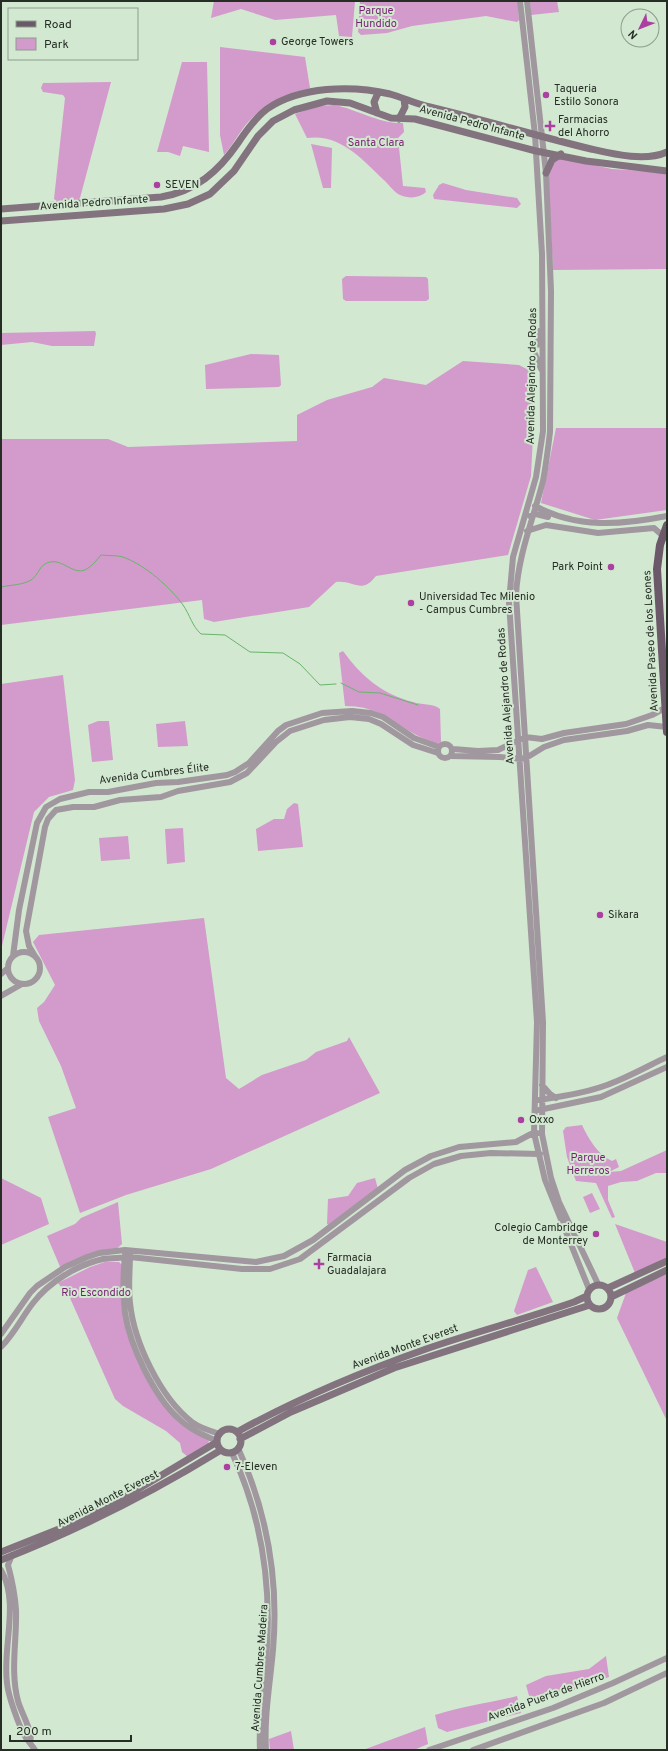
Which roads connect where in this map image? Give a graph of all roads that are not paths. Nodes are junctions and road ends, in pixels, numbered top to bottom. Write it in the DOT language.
graph roads {
  1 [pos="520,1"];
  2 [pos="527,1"];
  3 [pos="378,92"];
  4 [pos="404,99"];
  5 [pos="377,113"];
  6 [pos="399,119"];
  7 [pos="539,136"];
  8 [pos="568,144"];
  9 [pos="536,151"];
  10 [pos="548,152"];
  11 [pos="667,152"];
  12 [pos="561,154"];
  13 [pos="667,171"];
  14 [pos="546,173"];
  15 [pos="1,208"];
  16 [pos="1,221"];
  17 [pos="543,313"];
  18 [pos="536,345"];
  19 [pos="535,354"];
  20 [pos="544,376"];
  21 [pos="535,506"];
  22 [pos="532,515"];
  23 [pos="548,516"];
  24 [pos="561,516"];
  25 [pos="667,516"];
  26 [pos="656,519"];
  27 [pos="523,520"];
  28 [pos="638,521"];
  29 [pos="609,524"];
  30 [pos="546,525"];
  31 [pos="667,525"];
  32 [pos="654,528"];
  33 [pos="527,530"];
  34 [pos="622,532"];
  35 [pos="628,532"];
  36 [pos="665,539"];
  37 [pos="510,612"];
  38 [pos="517,619"];
  39 [pos="667,651"];
  40 [pos="666,689"];
  41 [pos="666,707"];
  42 [pos="667,727"];
  43 [pos="667,732"];
  44 [pos="525,737"];
  45 [pos="518,739"];
  46 [pos="453,749"];
  47 [pos="439,750"];
  48 [pos="451,756"];
  49 [pos="523,759"];
  50 [pos="209,778"];
  51 [pos="166,782"];
  52 [pos="150,784"];
  53 [pos="211,785"];
  54 [pos="98,791"];
  55 [pos="84,794"];
  56 [pos="167,795"];
  57 [pos="151,797"];
  58 [pos="52,802"];
  59 [pos="100,805"];
  60 [pos="83,806"];
  61 [pos="56,810"];
  62 [pos="13,956"];
  63 [pos="35,956"];
  64 [pos="8,968"];
  65 [pos="1,974"];
  66 [pos="22,984"];
  67 [pos="1,996"];
  68 [pos="667,1057"];
  69 [pos="667,1067"];
  70 [pos="542,1085"];
  71 [pos="556,1098"];
  72 [pos="541,1100"];
  73 [pos="534,1101"];
  74 [pos="552,1107"];
  75 [pos="541,1109"];
  76 [pos="534,1110"];
  77 [pos="542,1122"];
  78 [pos="534,1133"];
  79 [pos="542,1134"];
  80 [pos="541,1153"];
  81 [pos="128,1250"];
  82 [pos="127,1258"];
  83 [pos="667,1261"];
  84 [pos="667,1270"];
  85 [pos="598,1284"];
  86 [pos="608,1288"];
  87 [pos="588,1292"];
  88 [pos="611,1297"];
  89 [pos="590,1305"];
  90 [pos="1,1334"];
  91 [pos="1,1347"];
  92 [pos="393,1365"];
  93 [pos="238,1436"];
  94 [pos="218,1439"];
  95 [pos="221,1450"];
  96 [pos="235,1450"];
  97 [pos="121,1503"];
  98 [pos="31,1544"];
  99 [pos="1,1552"];
  100 [pos="12,1555"];
  101 [pos="1,1560"];
  102 [pos="5,1572"];
  103 [pos="667,1658"];
  104 [pos="667,1673"];
  105 [pos="35,1750"];
  106 [pos="260,1750"];
  107 [pos="266,1750"];
  108 [pos="430,1750"];
  109 [pos="473,1750"];
  1 -- 7 [label="street, Avenida Alejandro de Rodas"];
  2 -- 7 [label="street, Avenida Alejandro de Rodas"];
  3 -- 4 [label="main road, Avenida Pedro Infante"];
  3 -- 5 [label="main road"];
  3 -- 15 [label="main road, Avenida Pedro Infante"];
  4 -- 6 [label="main road"];
  4 -- 7 [label="main road, Avenida Pedro Infante"];
  5 -- 6 [label="main road, Avenida Pedro Infante"];
  5 -- 16 [label="main road, Avenida Pedro Infante"];
  6 -- 9 [label="main road, Avenida Pedro Infante"];
  7 -- 8 [label="main road, Avenida Pedro Infante"];
  7 -- 9 [label="street, Avenida Alejandro de Rodas"];
  7 -- 10 [label="street, Avenida Alejandro de Rodas"];
  8 -- 10 [label="main road"];
  8 -- 11 [label="main road, Avenida Pedro Infante"];
  9 -- 10 [label="main road, Avenida Pedro Infante"];
  9 -- 17 [label="street, Avenida Alejandro de Rodas"];
  10 -- 12 [label="main road, Avenida Pedro Infante"];
  10 -- 14 [label="street, Avenida Alejandro de Rodas"];
  12 -- 13 [label="main road, Avenida Pedro Infante"];
  12 -- 14 [label="main road"];
  14 -- 21 [label="street, Avenida Alejandro de Rodas"];
  17 -- 18 [label="street"];
  17 -- 20 [label="street, Avenida Alejandro de Rodas"];
  19 -- 20 [label="street"];
  20 -- 27 [label="street, Avenida Alejandro de Rodas"];
  21 -- 22 [label="street, Avenida Alejandro de Rodas"];
  21 -- 24 [label="street"];
  22 -- 23 [label="street"];
  22 -- 27 [label="street"];
  22 -- 33 [label="street, Avenida Alejandro de Rodas"];
  23 -- 24 [label="street"];
  23 -- 30 [label="street"];
  24 -- 29 [label="street"];
  25 -- 26 [label="street"];
  26 -- 28 [label="street"];
  26 -- 32 [label="street"];
  27 -- 37 [label="street, Avenida Alejandro de Rodas"];
  28 -- 29 [label="street"];
  28 -- 35 [label="street"];
  29 -- 34 [label="street"];
  30 -- 33 [label="street"];
  30 -- 34 [label="street"];
  31 -- 36 [label="main road, Avenida Paseo de los Leones"];
  32 -- 35 [label="street"];
  32 -- 36 [label="street"];
  33 -- 38 [label="street, Avenida Alejandro de Rodas"];
  34 -- 35 [label="street"];
  36 -- 39 [label="main road"];
  36 -- 40 [label="main road, Avenida Paseo de los Leones"];
  37 -- 38 [label="street"];
  37 -- 45 [label="street, Avenida Alejandro de Rodas"];
  38 -- 44 [label="street, Avenida Alejandro de Rodas"];
  40 -- 41 [label="main road, Avenida Paseo de los Leones"];
  41 -- 42 [label="main road, Avenida Paseo de los Leones"];
  41 -- 44 [label="street"];
  42 -- 43 [label="main road, Avenida Paseo de los Leones"];
  42 -- 49 [label="street"];
  44 -- 45 [label="street"];
  44 -- 49 [label="street, Avenida Alejandro de Rodas"];
  45 -- 46 [label="street"];
  45 -- 49 [label="street, Avenida Alejandro de Rodas"];
  46 -- 47 [label="street"];
  46 -- 48 [label="street"];
  47 -- 48 [label="street"];
  47 -- 50 [label="street, Avenida Cumbres Élite"];
  47 -- 53 [label="street, Avenida Cumbres Élite"];
  48 -- 49 [label="street"];
  49 -- 70 [label="street, Avenida Alejandro de Rodas"];
  49 -- 73 [label="street, Avenida Alejandro de Rodas"];
  50 -- 51 [label="street, Avenida Cumbres Élite"];
  50 -- 53 [label="street"];
  51 -- 52 [label="street, Avenida Cumbres Élite"];
  51 -- 56 [label="street"];
  52 -- 54 [label="street, Avenida Cumbres Élite"];
  52 -- 57 [label="street"];
  53 -- 56 [label="street, Avenida Cumbres Élite"];
  54 -- 55 [label="street, Avenida Cumbres Élite"];
  54 -- 59 [label="street"];
  55 -- 58 [label="street, Avenida Cumbres Élite"];
  55 -- 60 [label="street"];
  56 -- 57 [label="street, Avenida Cumbres Élite"];
  57 -- 59 [label="street, Avenida Cumbres Élite"];
  58 -- 61 [label="street"];
  58 -- 62 [label="street"];
  59 -- 60 [label="street, Avenida Cumbres Élite"];
  60 -- 61 [label="street, Avenida Cumbres Élite"];
  61 -- 63 [label="street"];
  62 -- 63 [label="street"];
  62 -- 64 [label="street"];
  63 -- 66 [label="street"];
  64 -- 65 [label="street"];
  64 -- 66 [label="street"];
  66 -- 67 [label="street"];
  68 -- 71 [label="street"];
  69 -- 74 [label="street"];
  70 -- 71 [label="street"];
  70 -- 72 [label="street, Avenida Alejandro de Rodas"];
  71 -- 72 [label="street"];
  72 -- 73 [label="street"];
  72 -- 75 [label="street, Avenida Alejandro de Rodas"];
  73 -- 76 [label="street, Avenida Alejandro de Rodas"];
  74 -- 75 [label="street"];
  74 -- 77 [label="street"];
  75 -- 76 [label="street"];
  75 -- 77 [label="street, Avenida Alejandro de Rodas"];
  76 -- 78 [label="street, Avenida Alejandro de Rodas"];
  77 -- 79 [label="street, Avenida Alejandro de Rodas"];
  78 -- 79 [label="street"];
  78 -- 80 [label="street, Avenida Alejandro de Rodas"];
  78 -- 81 [label="street"];
  79 -- 80 [label="street, Avenida Alejandro de Rodas"];
  80 -- 82 [label="street"];
  80 -- 85 [label="street, Avenida Alejandro de Rodas"];
  80 -- 87 [label="street, Avenida Alejandro de Rodas"];
  81 -- 82 [label="street"];
  81 -- 90 [label="street"];
  82 -- 91 [label="street"];
  82 -- 94 [label="street"];
  83 -- 86 [label="main road"];
  84 -- 88 [label="main road"];
  85 -- 86 [label="main road"];
  85 -- 87 [label="main road"];
  86 -- 88 [label="main road"];
  87 -- 89 [label="main road"];
  87 -- 92 [label="main road, Avenida Monte Everest"];
  88 -- 89 [label="main road"];
  89 -- 92 [label="main road, Avenida Monte Everest"];
  92 -- 93 [label="main road, Avenida Monte Everest"];
  93 -- 94 [label="main road, Avenida Monte Everest"];
  93 -- 96 [label="main road"];
  94 -- 95 [label="main road"];
  94 -- 97 [label="main road, Avenida Monte Everest"];
  95 -- 96 [label="main road"];
  95 -- 97 [label="main road, Avenida Monte Everest"];
  96 -- 106 [label="street, Avenida Cumbres Madeira"];
  96 -- 107 [label="street, Avenida Cumbres Madeira"];
  97 -- 98 [label="main road, Avenida Monte Everest"];
  98 -- 99 [label="main road, Avenida Monte Everest"];
  98 -- 100 [label="main road, Avenida Monte Everest"];
  100 -- 101 [label="main road, Avenida Monte Everest"];
  100 -- 102 [label="street"];
  102 -- 105 [label="street"];
  103 -- 108 [label="street, Avenida Puerta de Hierro"];
  104 -- 109 [label="street"];
}
